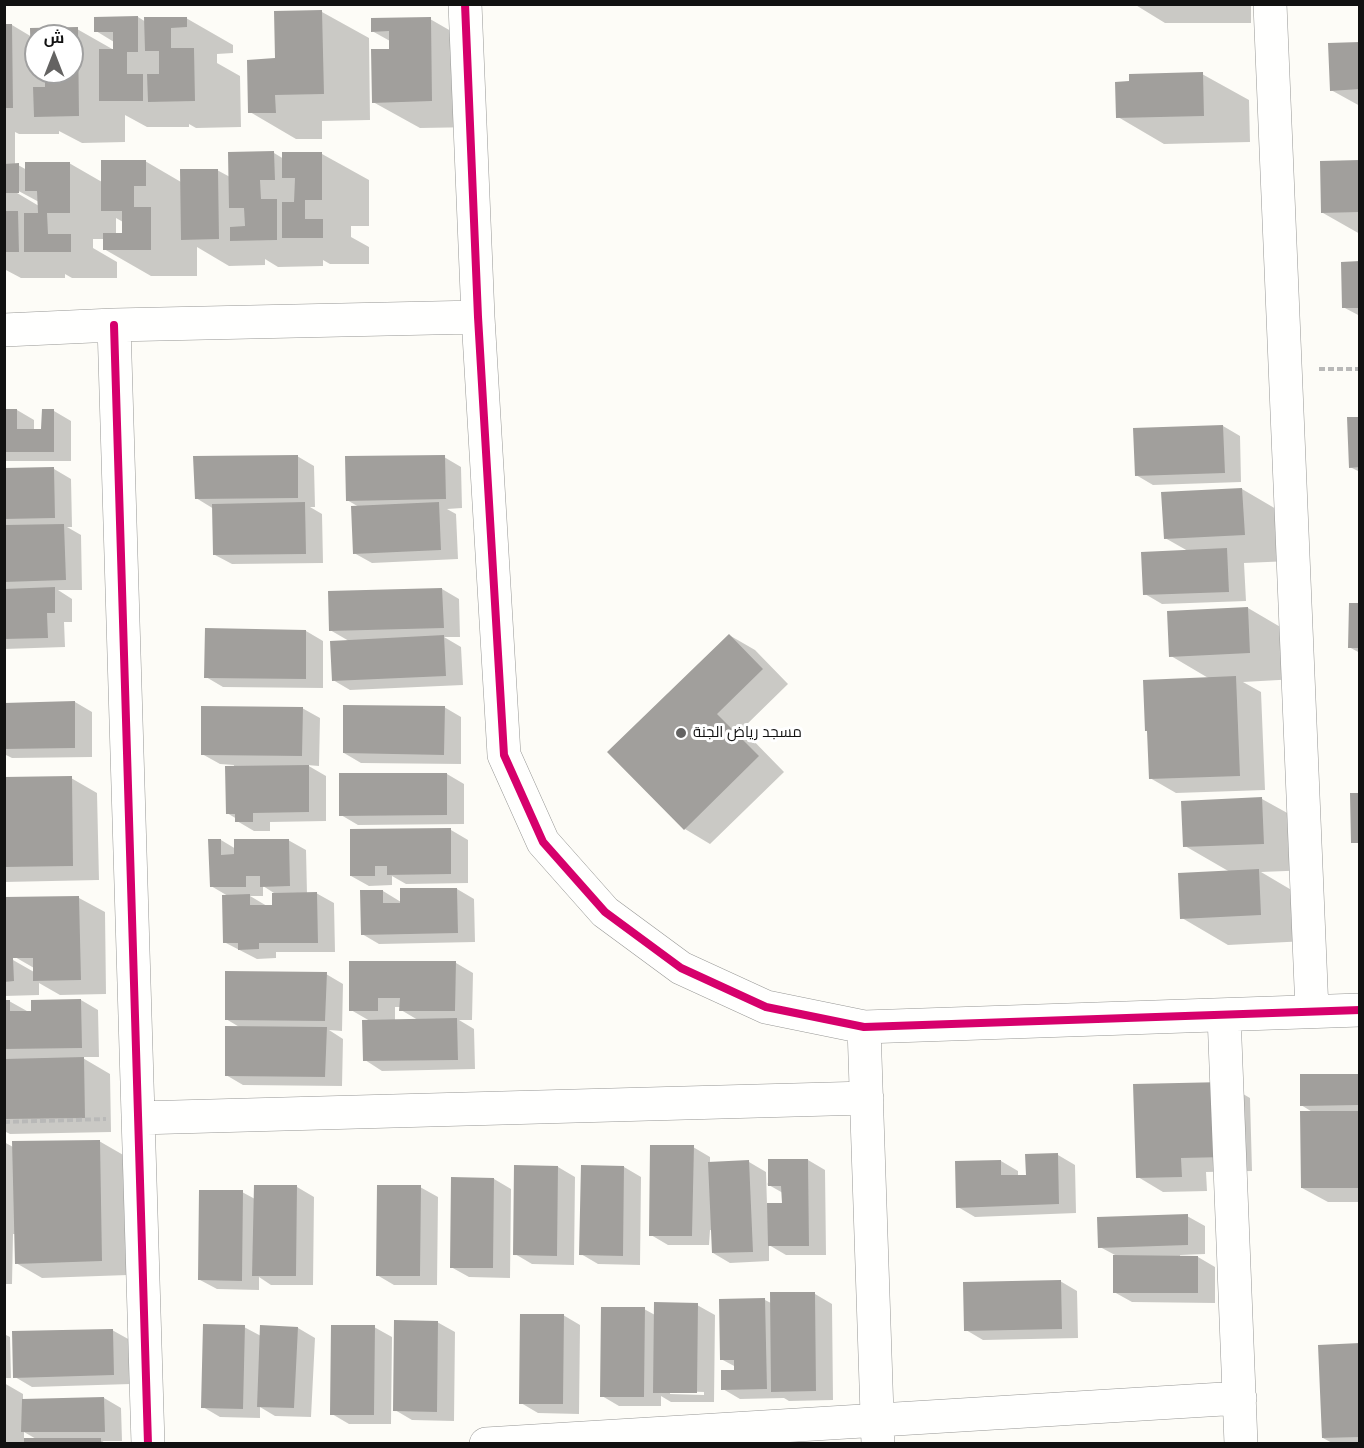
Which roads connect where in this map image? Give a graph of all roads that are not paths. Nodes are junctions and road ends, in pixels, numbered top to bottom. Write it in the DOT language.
graph roads {
  1 [pos="465,4"];
  2 [pos="1270,4"];
  3 [pos="478,317"];
  4 [pos="114,325"];
  5 [pos="4,330"];
  6 [pos="1359,1010"];
  7 [pos="1312,1011"];
  8 [pos="1224,1015"];
  9 [pos="864,1027"];
  10 [pos="867,1098"];
  11 [pos="138,1118"];
  12 [pos="1240,1398"];
  13 [pos="878,1432"];
  14 [pos="148,1443"];
  15 [pos="503,1443"];
  16 [pos="1241,1443"];
  1 -- 3 [label="street"];
  2 -- 7 [label="street"];
  3 -- 4 [label="street"];
  3 -- 9 [label="street"];
  4 -- 5 [label="street"];
  4 -- 11 [label="street"];
  6 -- 7 [label="street"];
  7 -- 8 [label="street"];
  8 -- 9 [label="street"];
  8 -- 12 [label="street"];
  9 -- 10 [label="street"];
  10 -- 11 [label="street"];
  10 -- 13 [label="street"];
  11 -- 14 [label="street"];
  12 -- 13 [label="street"];
  12 -- 16 [label="street"];
  13 -- 15 [label="street"];
}
